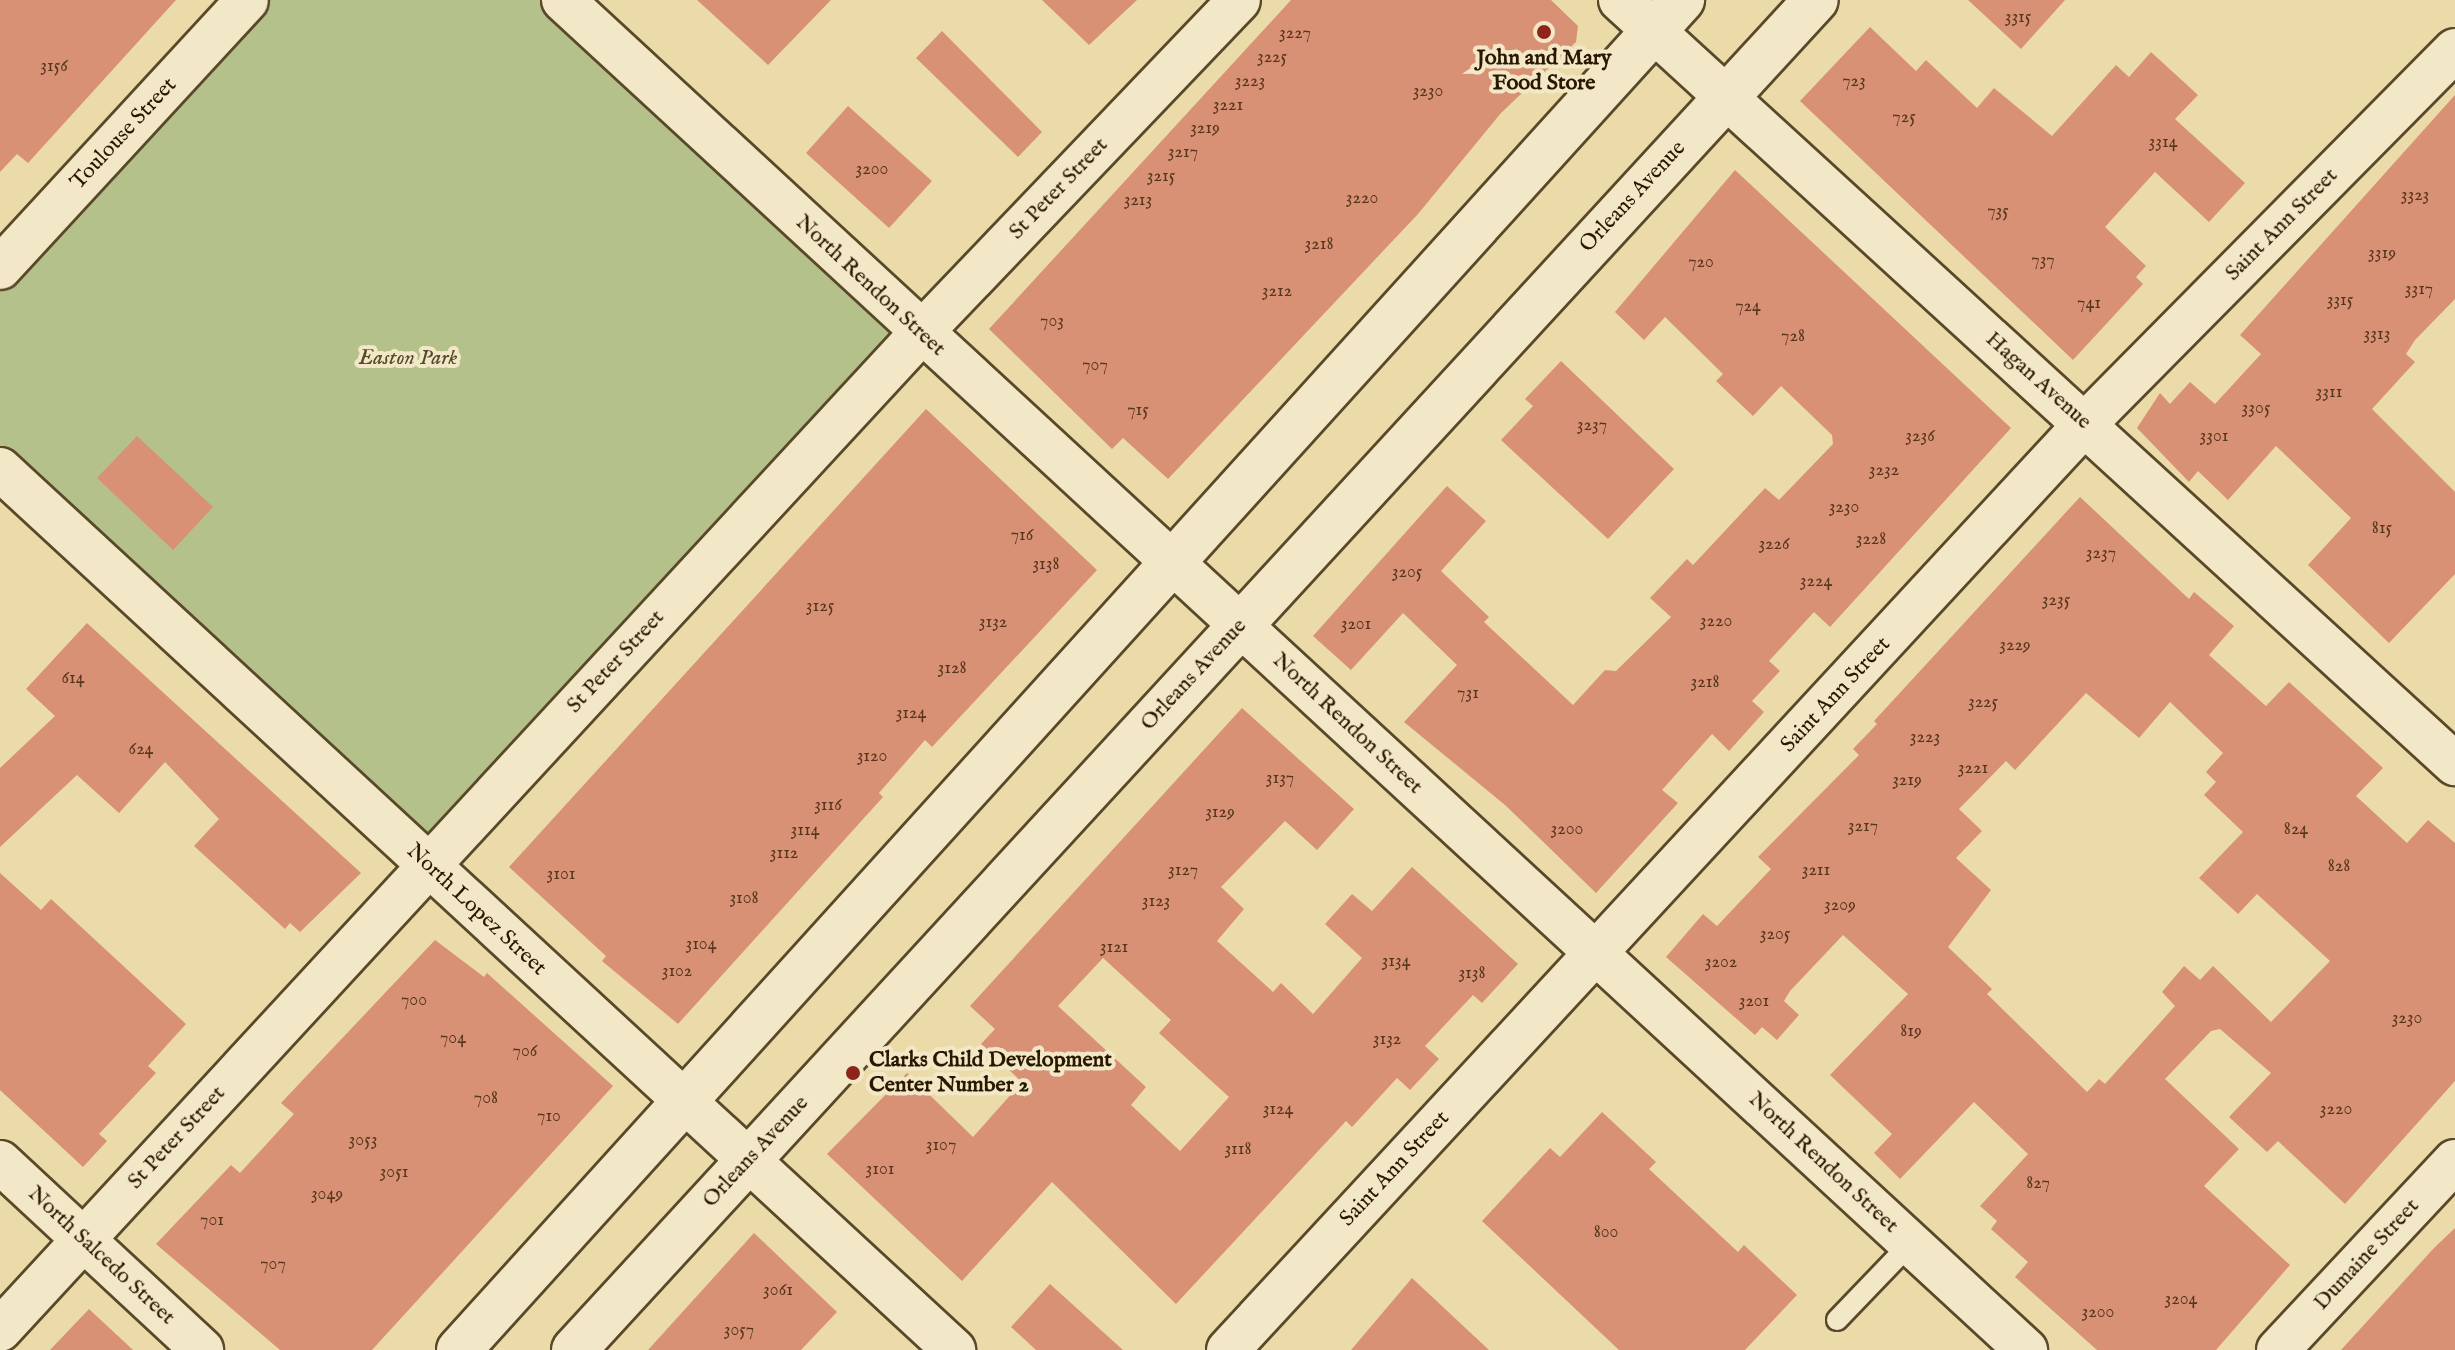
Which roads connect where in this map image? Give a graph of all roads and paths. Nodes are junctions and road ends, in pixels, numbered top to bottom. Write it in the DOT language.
graph roads {
  1 [pos="247,0"];
  2 [pos="563,0"];
  3 [pos="1239,0"];
  4 [pos="1620,0"];
  5 [pos="1816,0"];
  6 [pos="1667,15"];
  7 [pos="2455,50"];
  8 [pos="1725,96"];
  9 [pos="0,268"];
  10 [pos="921,333"];
  11 [pos="2085,424"];
  12 [pos="0,469"];
  13 [pos="1173,565"];
  14 [pos="1239,626"];
  15 [pos="2455,764"];
  16 [pos="428,866"];
  17 [pos="1595,953"];
  18 [pos="685,1102"];
  19 [pos="748,1160"];
  20 [pos="2455,1161"];
  21 [pos="0,1162"];
  22 [pos="84,1240"];
  23 [pos="1910,1244"];
  24 [pos="1837,1320"];
  25 [pos="0,1330"];
  26 [pos="202,1350"];
  27 [pos="459,1350"];
  28 [pos="574,1350"];
  29 [pos="954,1350"];
  30 [pos="1228,1350"];
  31 [pos="2026,1350"];
  32 [pos="2278,1350"];
  1 -- 9 [label="street, Toulouse Street"];
  2 -- 10 [label="street, North Rendon Street"];
  3 -- 10 [label="street, St Peter Street"];
  4 -- 6 [label="street, Hagan Avenue"];
  5 -- 8 [label="street, Orleans Avenue"];
  6 -- 8 [label="street, Hagan Avenue"];
  6 -- 13 [label="street"];
  7 -- 11 [label="street, Saint Ann Street"];
  8 -- 11 [label="street, Hagan Avenue"];
  8 -- 14 [label="street, Orleans Avenue"];
  10 -- 13 [label="street, North Rendon Street"];
  10 -- 16 [label="street, St Peter Street"];
  11 -- 15 [label="street, Hagan Avenue"];
  11 -- 17 [label="street, Saint Ann Street"];
  12 -- 16 [label="street, North Lopez Street"];
  13 -- 14 [label="street, North Rendon Street"];
  13 -- 18 [label="street"];
  14 -- 17 [label="street, North Rendon Street"];
  14 -- 19 [label="street, Orleans Avenue"];
  16 -- 18 [label="street, North Lopez Street"];
  16 -- 22 [label="street, St Peter Street"];
  17 -- 23 [label="street, North Rendon Street"];
  17 -- 30 [label="street, Saint Ann Street"];
  18 -- 19 [label="street, North Lopez Street"];
  18 -- 27 [label="street"];
  19 -- 28 [label="street, Orleans Avenue"];
  19 -- 29 [label="street, North Lopez Street"];
  20 -- 32 [label="street, Dumaine Street"];
  21 -- 22 [label="street, North Salcedo Street"];
  22 -- 25 [label="street, St Peter Street"];
  22 -- 26 [label="street, North Salcedo Street"];
  23 -- 24 [label="lane"];
  23 -- 31 [label="street, North Rendon Street"];
}
